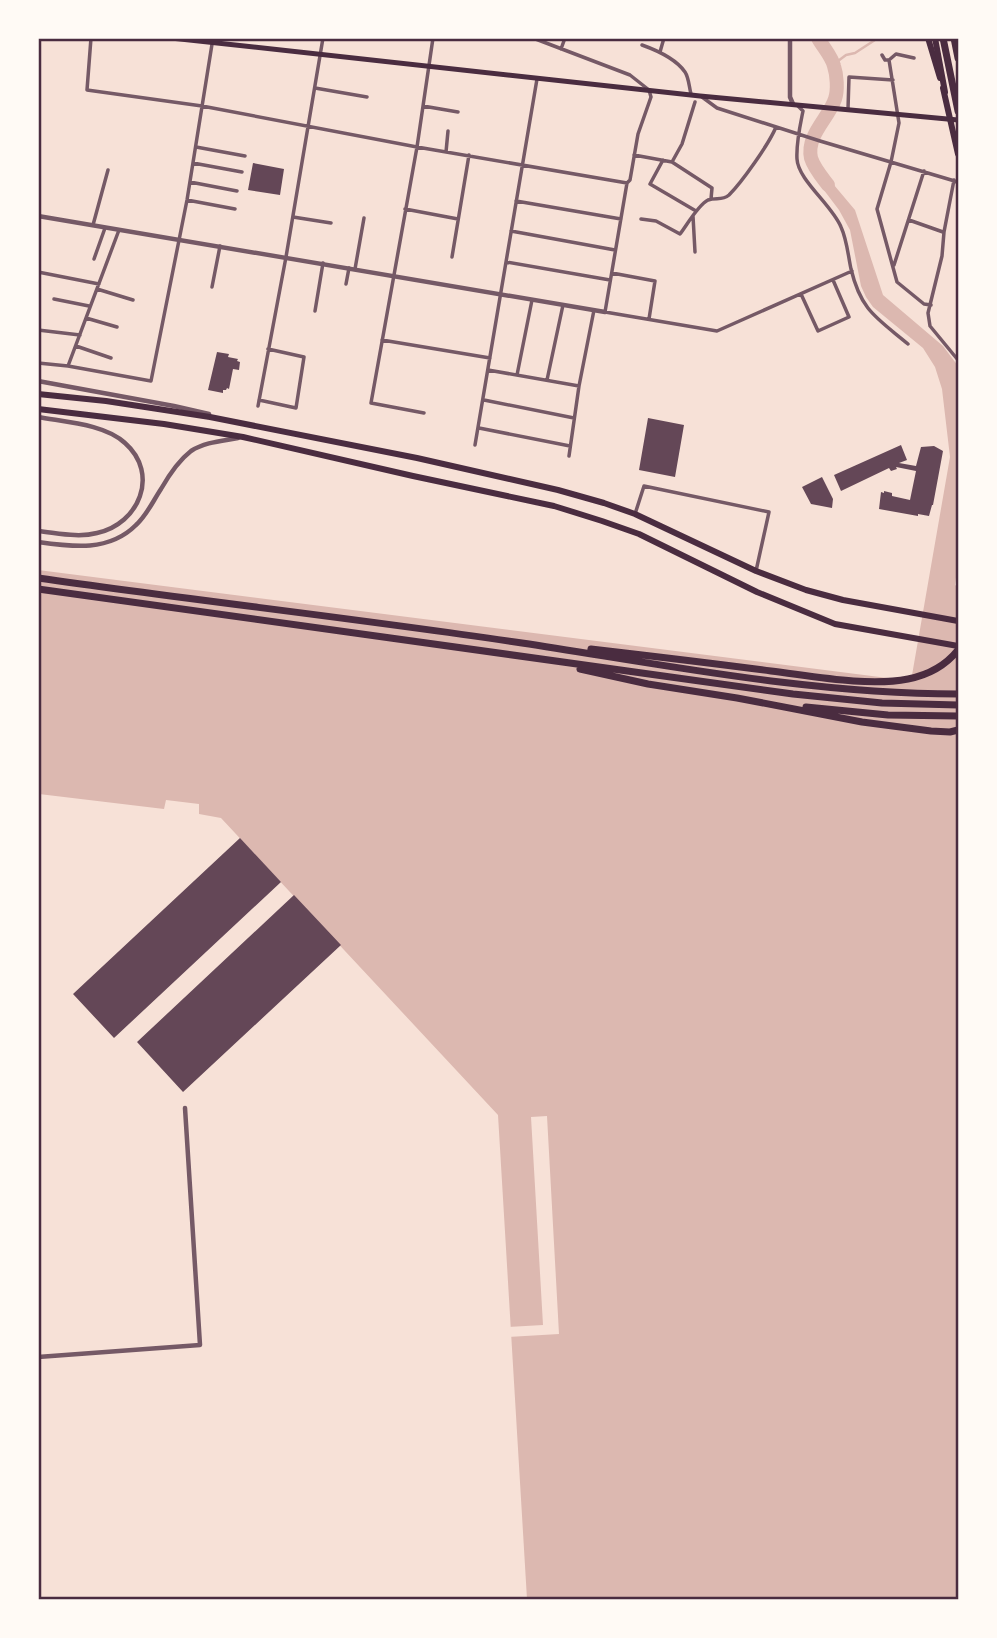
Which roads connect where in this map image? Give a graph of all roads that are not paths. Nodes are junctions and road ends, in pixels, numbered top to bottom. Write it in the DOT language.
graph roads {
  1 [pos="91,38"];
  2 [pos="171,38"];
  3 [pos="323,38"];
  4 [pos="433,38"];
  5 [pos="533,38"];
  6 [pos="565,38"];
  7 [pos="664,38"];
  8 [pos="790,38"];
  9 [pos="928,38"];
  10 [pos="935,38"];
  11 [pos="943,38"];
  12 [pos="954,38"];
  13 [pos="213,41"];
  14 [pos="642,45"];
  15 [pos="561,49"];
  16 [pos="660,52"];
  17 [pos="321,55"];
  18 [pos="882,55"];
  19 [pos="914,58"];
  20 [pos="958,58"];
  21 [pos="889,60"];
  22 [pos="428,67"];
  23 [pos="537,79"];
  24 [pos="892,80"];
  25 [pos="315,88"];
  26 [pos="649,90"];
  27 [pos="945,92"];
  28 [pos="691,94"];
  29 [pos="700,96"];
  30 [pos="367,97"];
  31 [pos="695,102"];
  32 [pos="793,104"];
  33 [pos="202,106"];
  34 [pos="422,106"];
  35 [pos="848,109"];
  36 [pos="958,111"];
  37 [pos="458,112"];
  38 [pos="898,115"];
  39 [pos="955,120"];
  40 [pos="309,125"];
  41 [pos="776,127"];
  42 [pos="448,131"];
  43 [pos="798,134"];
  44 [pos="195,147"];
  45 [pos="417,147"];
  46 [pos="446,152"];
  47 [pos="958,154"];
  48 [pos="469,155"];
  49 [pos="634,155"];
  50 [pos="245,156"];
  51 [pos="663,160"];
  52 [pos="672,162"];
  53 [pos="891,162"];
  54 [pos="193,163"];
  55 [pos="523,164"];
  56 [pos="108,170"];
  57 [pos="923,171"];
  58 [pos="243,172"];
  59 [pos="956,181"];
  60 [pos="190,182"];
  61 [pos="627,183"];
  62 [pos="237,191"];
  63 [pos="712,199"];
  64 [pos="187,200"];
  65 [pos="516,201"];
  66 [pos="235,209"];
  67 [pos="405,209"];
  68 [pos="696,211"];
  69 [pos="38,216"];
  70 [pos="693,216"];
  71 [pos="293,217"];
  72 [pos="364,218"];
  73 [pos="458,219"];
  74 [pos="621,219"];
  75 [pos="641,219"];
  76 [pos="909,220"];
  77 [pos="331,223"];
  78 [pos="93,225"];
  79 [pos="105,226"];
  80 [pos="120,229"];
  81 [pos="510,231"];
  82 [pos="944,232"];
  83 [pos="178,239"];
  84 [pos="220,246"];
  85 [pos="615,250"];
  86 [pos="695,252"];
  87 [pos="286,257"];
  88 [pos="452,257"];
  89 [pos="94,258"];
  90 [pos="505,261"];
  91 [pos="323,263"];
  92 [pos="893,267"];
  93 [pos="352,268"];
  94 [pos="852,271"];
  95 [pos="38,272"];
  96 [pos="612,273"];
  97 [pos="393,275"];
  98 [pos="610,280"];
  99 [pos="833,280"];
  100 [pos="346,284"];
  101 [pos="98,287"];
  102 [pos="212,287"];
  103 [pos="501,294"];
  104 [pos="801,294"];
  105 [pos="54,299"];
  106 [pos="133,300"];
  107 [pos="532,300"];
  108 [pos="931,304"];
  109 [pos="563,305"];
  110 [pos="90,306"];
  111 [pos="594,310"];
  112 [pos="315,311"];
  113 [pos="605,312"];
  114 [pos="86,318"];
  115 [pos="649,319"];
  116 [pos="117,327"];
  117 [pos="38,330"];
  118 [pos="80,335"];
  119 [pos="382,340"];
  120 [pos="908,344"];
  121 [pos="75,346"];
  122 [pos="268,349"];
  123 [pos="111,358"];
  124 [pos="490,358"];
  125 [pos="958,360"];
  126 [pos="38,363"];
  127 [pos="68,366"];
  128 [pos="488,370"];
  129 [pos="517,375"];
  130 [pos="38,380"];
  131 [pos="547,380"];
  132 [pos="579,386"];
  133 [pos="38,394"];
  134 [pos="483,400"];
  135 [pos="38,409"];
  136 [pos="424,413"];
  137 [pos="38,417"];
  138 [pos="575,418"];
  139 [pos="268,428"];
  140 [pos="478,428"];
  141 [pos="243,437"];
  142 [pos="475,445"];
  143 [pos="570,446"];
  144 [pos="569,456"];
  145 [pos="635,514"];
  146 [pos="38,531"];
  147 [pos="38,542"];
  148 [pos="756,571"];
  149 [pos="38,578"];
  150 [pos="38,589"];
  151 [pos="958,621"];
  152 [pos="420,641"];
  153 [pos="520,643"];
  154 [pos="958,648"];
  155 [pos="958,691"];
  156 [pos="737,698"];
  157 [pos="958,705"];
  158 [pos="958,716"];
  159 [pos="958,730"];
  160 [pos="185,1108"];
  161 [pos="38,1357"];
  1 -- 33 [label="street"];
  2 -- 13 [label="main road"];
  3 -- 17 [label="street"];
  4 -- 22 [label="street"];
  5 -- 15 [label="street"];
  6 -- 15 [label="street"];
  7 -- 16 [label="street"];
  8 -- 32 [label="street"];
  9 -- 27 [label="main road"];
  10 -- 27 [label="main road"];
  11 -- 36 [label="highway"];
  12 -- 20 [label="highway"];
  13 -- 17 [label="main road"];
  13 -- 33 [label="street"];
  14 -- 16 [label="street"];
  15 -- 26 [label="street"];
  16 -- 28 [label="street"];
  17 -- 22 [label="main road"];
  17 -- 25 [label="street"];
  18 -- 21 [label="street"];
  19 -- 21 [label="street"];
  21 -- 24 [label="street"];
  22 -- 23 [label="main road"];
  22 -- 34 [label="street"];
  23 -- 26 [label="main road"];
  23 -- 55 [label="street"];
  24 -- 35 [label="street"];
  24 -- 38 [label="street"];
  25 -- 30 [label="street"];
  25 -- 40 [label="street"];
  26 -- 28 [label="main road"];
  26 -- 49 [label="street"];
  27 -- 39 [label="main road"];
  28 -- 29 [label="main road"];
  29 -- 32 [label="main road"];
  29 -- 41 [label="street"];
  31 -- 52 [label="street"];
  32 -- 35 [label="main road"];
  32 -- 43 [label="street"];
  33 -- 40 [label="street"];
  33 -- 44 [label="street"];
  34 -- 37 [label="street"];
  34 -- 45 [label="street"];
  35 -- 38 [label="main road"];
  38 -- 39 [label="main road"];
  38 -- 53 [label="street"];
  39 -- 47 [label="main road"];
  40 -- 45 [label="street"];
  40 -- 71 [label="street"];
  41 -- 43 [label="street"];
  41 -- 63 [label="street"];
  42 -- 46 [label="street"];
  43 -- 53 [label="street"];
  43 -- 94 [label="street"];
  44 -- 50 [label="street"];
  44 -- 54 [label="street"];
  45 -- 46 [label="street"];
  45 -- 67 [label="street"];
  46 -- 48 [label="street"];
  48 -- 55 [label="street"];
  48 -- 73 [label="street"];
  49 -- 51 [label="street"];
  49 -- 61 [label="street"];
  51 -- 52 [label="street"];
  51 -- 68 [label="street"];
  52 -- 63 [label="street"];
  53 -- 57 [label="street"];
  53 -- 92 [label="street"];
  54 -- 58 [label="street"];
  54 -- 60 [label="street"];
  55 -- 61 [label="street"];
  55 -- 65 [label="street"];
  56 -- 78 [label="street"];
  57 -- 59 [label="street"];
  57 -- 76 [label="street"];
  59 -- 82 [label="street"];
  60 -- 62 [label="street"];
  60 -- 64 [label="street"];
  61 -- 74 [label="street"];
  63 -- 68 [label="street"];
  64 -- 66 [label="street"];
  64 -- 83 [label="street"];
  65 -- 74 [label="street"];
  65 -- 81 [label="street"];
  67 -- 73 [label="street"];
  67 -- 97 [label="street"];
  68 -- 70 [label="street"];
  69 -- 78 [label="street"];
  70 -- 75 [label="street"];
  70 -- 86 [label="street"];
  71 -- 77 [label="street"];
  71 -- 87 [label="street"];
  72 -- 93 [label="street"];
  73 -- 88 [label="street"];
  74 -- 85 [label="street"];
  76 -- 82 [label="street"];
  76 -- 92 [label="street"];
  78 -- 79 [label="street"];
  79 -- 80 [label="street"];
  79 -- 89 [label="street"];
  80 -- 83 [label="street"];
  80 -- 101 [label="street"];
  81 -- 85 [label="street"];
  81 -- 90 [label="street"];
  82 -- 108 [label="street"];
  83 -- 84 [label="street"];
  83 -- 127 [label="street"];
  84 -- 87 [label="street"];
  84 -- 102 [label="street"];
  85 -- 96 [label="street"];
  87 -- 91 [label="street"];
  87 -- 122 [label="street"];
  90 -- 98 [label="street"];
  90 -- 103 [label="street"];
  91 -- 93 [label="street"];
  91 -- 112 [label="street"];
  92 -- 108 [label="street"];
  93 -- 97 [label="street"];
  93 -- 100 [label="street"];
  94 -- 99 [label="street"];
  94 -- 120 [label="street"];
  95 -- 101 [label="street"];
  96 -- 98 [label="street"];
  96 -- 115 [label="street"];
  97 -- 103 [label="street"];
  97 -- 119 [label="street"];
  98 -- 113 [label="street"];
  99 -- 104 [label="street"];
  99 -- 104 [label="street"];
  101 -- 106 [label="street"];
  101 -- 110 [label="street"];
  103 -- 107 [label="street"];
  103 -- 124 [label="street"];
  104 -- 115 [label="street"];
  105 -- 110 [label="street"];
  107 -- 109 [label="street"];
  107 -- 129 [label="street"];
  108 -- 125 [label="street"];
  109 -- 111 [label="street"];
  109 -- 131 [label="street"];
  110 -- 114 [label="street"];
  111 -- 113 [label="street"];
  111 -- 132 [label="street"];
  113 -- 115 [label="street"];
  114 -- 116 [label="street"];
  114 -- 118 [label="street"];
  117 -- 118 [label="street"];
  118 -- 121 [label="street"];
  119 -- 124 [label="street"];
  119 -- 136 [label="street"];
  121 -- 123 [label="street"];
  121 -- 127 [label="street"];
  122 -- 122 [label="street"];
  124 -- 128 [label="street"];
  126 -- 127 [label="street"];
  128 -- 129 [label="street"];
  128 -- 134 [label="street"];
  129 -- 131 [label="street"];
  130 -- 139 [label="street"];
  131 -- 132 [label="street"];
  132 -- 138 [label="street"];
  133 -- 139 [label="main road"];
  134 -- 138 [label="street"];
  134 -- 140 [label="street"];
  135 -- 141 [label="main road"];
  137 -- 146 [label="street"];
  138 -- 143 [label="street"];
  139 -- 145 [label="main road"];
  140 -- 142 [label="street"];
  140 -- 143 [label="street"];
  141 -- 147 [label="street"];
  141 -- 154 [label="main road"];
  143 -- 144 [label="street"];
  145 -- 148 [label="main road"];
  145 -- 148 [label="street"];
  148 -- 151 [label="main road"];
  149 -- 153 [label="highway"];
  150 -- 152 [label="highway"];
  152 -- 156 [label="highway"];
  152 -- 157 [label="highway"];
  153 -- 154 [label="highway"];
  153 -- 155 [label="highway"];
  156 -- 158 [label="highway"];
  156 -- 159 [label="highway"];
  160 -- 161 [label="street"];
}
